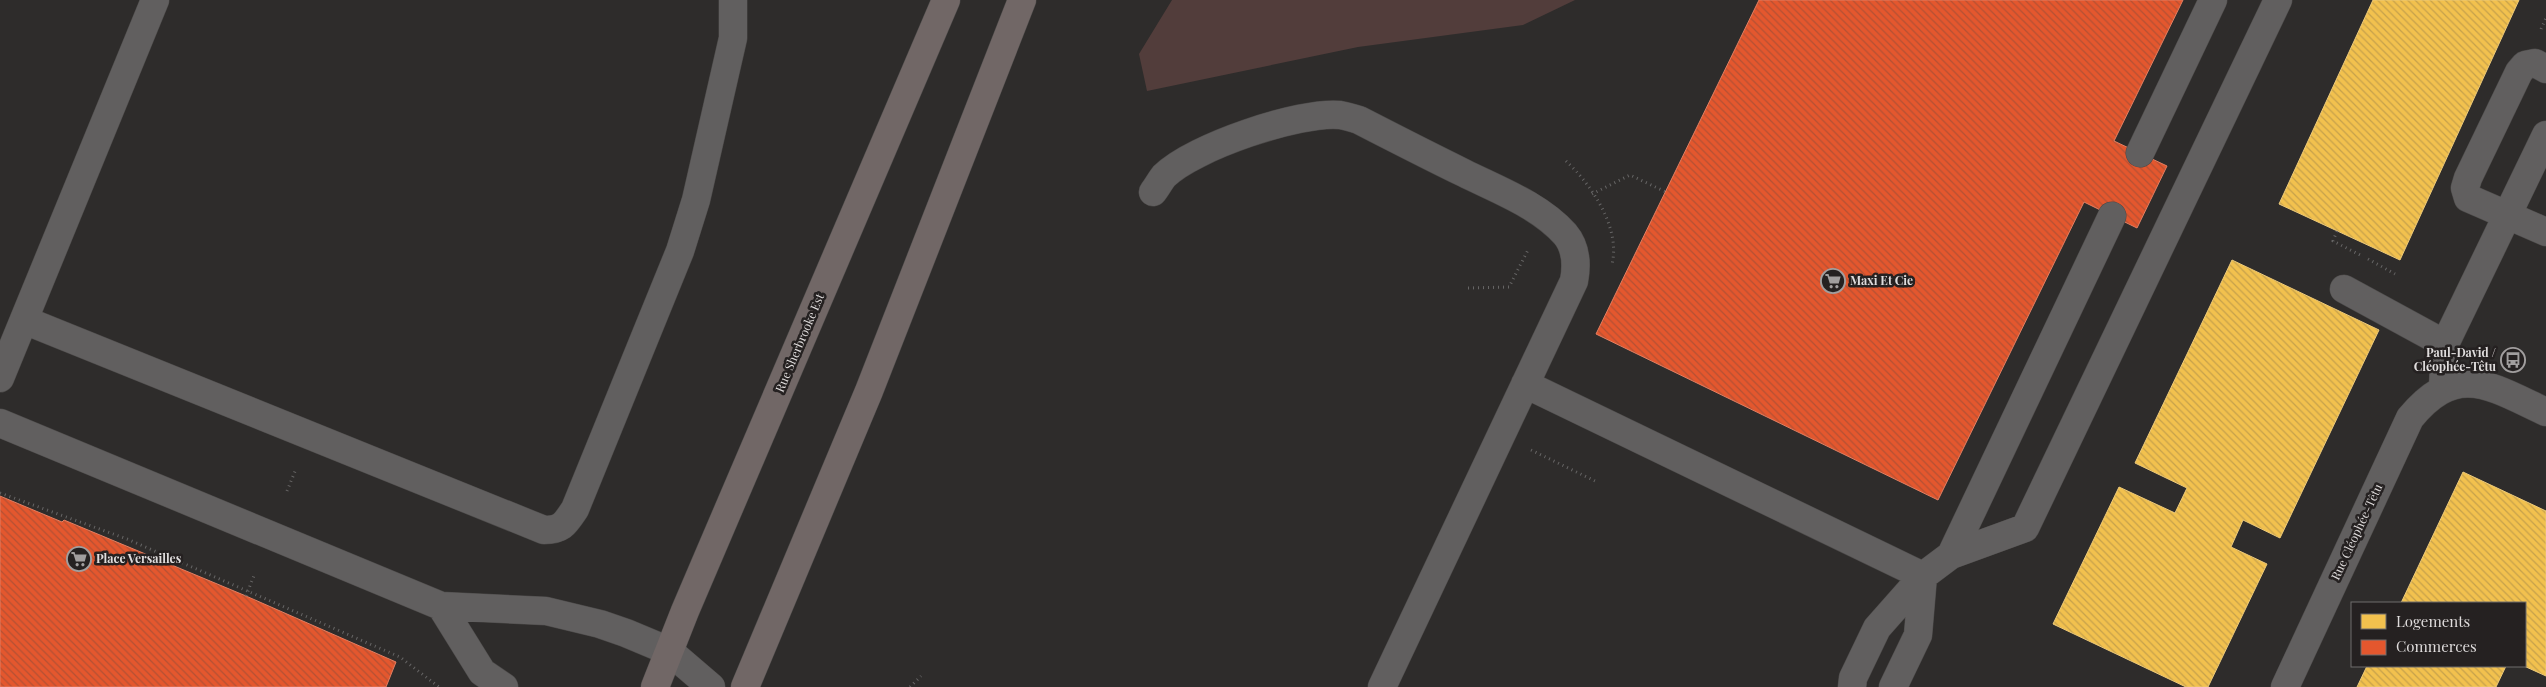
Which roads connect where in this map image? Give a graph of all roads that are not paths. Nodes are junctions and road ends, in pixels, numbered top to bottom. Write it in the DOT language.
graph roads {
  1 [pos="155,0"];
  2 [pos="733,0"];
  3 [pos="946,0"];
  4 [pos="1022,0"];
  5 [pos="2213,0"];
  6 [pos="2278,0"];
  7 [pos="2546,69"];
  8 [pos="2546,135"];
  9 [pos="2140,153"];
  10 [pos="1153,192"];
  11 [pos="2112,216"];
  12 [pos="2506,216"];
  13 [pos="2546,232"];
  14 [pos="2344,289"];
  15 [pos="24,320"];
  16 [pos="2445,344"];
  17 [pos="0,378"];
  18 [pos="1525,384"];
  19 [pos="2443,387"];
  20 [pos="2546,412"];
  21 [pos="0,423"];
  22 [pos="1951,555"];
  23 [pos="1923,576"];
  24 [pos="441,606"];
  25 [pos="669,651"];
  26 [pos="504,687"];
  27 [pos="654,687"];
  28 [pos="711,687"];
  29 [pos="745,687"];
  30 [pos="1382,687"];
  31 [pos="1852,687"];
  32 [pos="1893,687"];
  33 [pos="2284,687"];
  1 -- 15 [label="street"];
  2 -- 15 [label="street"];
  3 -- 25 [label="main road, Rue Sherbrooke Est"];
  4 -- 29 [label="main road"];
  5 -- 9 [label="street"];
  6 -- 22 [label="street"];
  7 -- 12 [label="street"];
  8 -- 12 [label="street"];
  10 -- 18 [label="street"];
  11 -- 22 [label="street"];
  12 -- 13 [label="street"];
  12 -- 16 [label="street"];
  14 -- 16 [label="street"];
  15 -- 17 [label="street"];
  16 -- 19 [label="street"];
  18 -- 23 [label="street"];
  18 -- 30 [label="street"];
  19 -- 20 [label="street"];
  19 -- 33 [label="street, Rue Cléophée-Têtu"];
  21 -- 24 [label="street"];
  22 -- 23 [label="street"];
  23 -- 31 [label="street"];
  23 -- 32 [label="street"];
  24 -- 25 [label="street"];
  24 -- 26 [label="street"];
  25 -- 27 [label="main road, Rue Sherbrooke Est"];
  25 -- 28 [label="street"];
}
